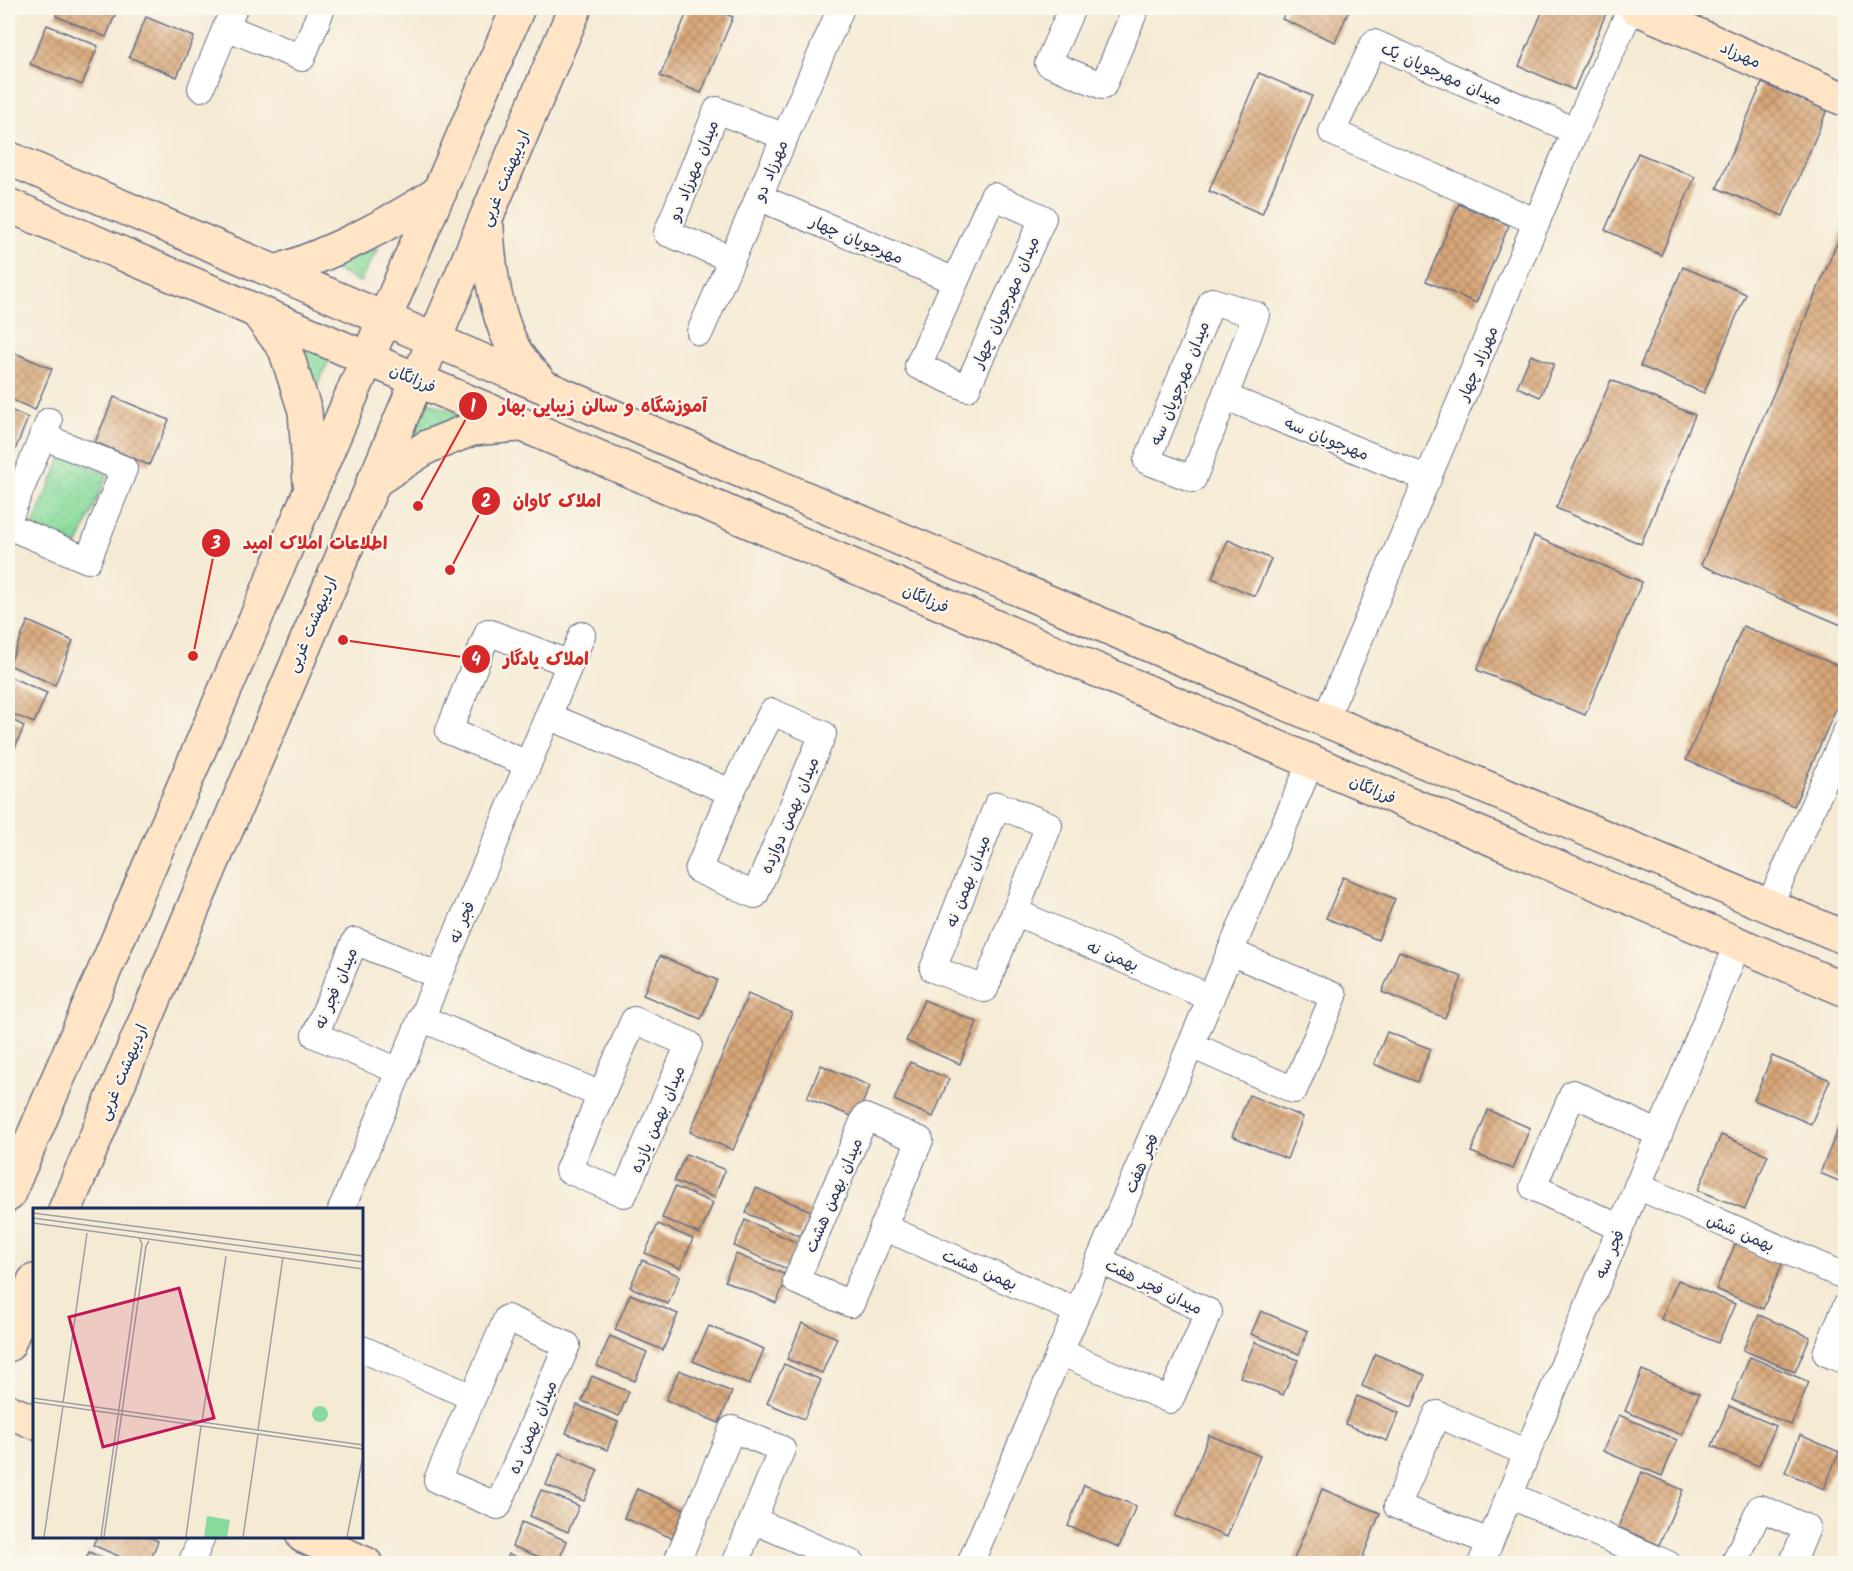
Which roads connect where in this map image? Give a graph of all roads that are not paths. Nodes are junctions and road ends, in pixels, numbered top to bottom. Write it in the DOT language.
graph roads {
  1 [pos="322,8"];
  2 [pos="518,8"];
  3 [pos="575,8"];
  4 [pos="841,8"];
  5 [pos="1072,8"];
  6 [pos="1137,8"];
  7 [pos="1631,8"];
  8 [pos="1636,8"];
  9 [pos="230,17"];
  10 [pos="201,88"];
  11 [pos="1845,100"];
  12 [pos="1575,131"];
  13 [pos="784,137"];
  14 [pos="8,158"];
  15 [pos="440,192"];
  16 [pos="759,197"];
  17 [pos="8,205"];
  18 [pos="487,217"];
  19 [pos="1536,222"];
  20 [pos="732,259"];
  21 [pos="276,273"];
  22 [pos="955,281"];
  23 [pos="257,311"];
  24 [pos="384,319"];
  25 [pos="700,332"];
  26 [pos="436,341"];
  27 [pos="365,358"];
  28 [pos="419,380"];
  29 [pos="544,388"];
  30 [pos="1226,397"];
  31 [pos="523,425"];
  32 [pos="15,478"];
  33 [pos="1428,479"];
  34 [pos="373,482"];
  35 [pos="310,490"];
  36 [pos="8,520"];
  37 [pos="8,526"];
  38 [pos="582,635"];
  39 [pos="570,664"];
  40 [pos="548,716"];
  41 [pos="1325,720"];
  42 [pos="1845,732"];
  43 [pos="1311,762"];
  44 [pos="528,764"];
  45 [pos="730,792"];
  46 [pos="1769,906"];
  47 [pos="1015,912"];
  48 [pos="1845,938"];
  49 [pos="1737,944"];
  50 [pos="1230,952"];
  51 [pos="439,975"];
  52 [pos="1845,990"];
  53 [pos="1211,998"];
  54 [pos="421,1018"];
  55 [pos="1191,1045"];
  56 [pos="399,1071"];
  57 [pos="601,1095"];
  58 [pos="1659,1134"];
  59 [pos="1637,1186"];
  60 [pos="8,1195"];
  61 [pos="65,1208"];
  62 [pos="341,1208"];
  63 [pos="883,1227"];
  64 [pos="1620,1228"];
  65 [pos="1099,1260"];
  66 [pos="1845,1277"];
  67 [pos="33,1283"];
  68 [pos="1845,1306"];
  69 [pos="1077,1311"];
  70 [pos="8,1345"];
  71 [pos="363,1349"];
  72 [pos="1060,1352"];
  73 [pos="1845,1360"];
  74 [pos="472,1398"];
  75 [pos="8,1411"];
  76 [pos="33,1422"];
  77 [pos="1527,1453"];
  78 [pos="1509,1495"];
  79 [pos="753,1520"];
  80 [pos="201,1538"];
  81 [pos="308,1538"];
  82 [pos="1485,1553"];
  83 [pos="191,1563"];
  84 [pos="366,1563"];
  85 [pos="676,1563"];
  86 [pos="735,1563"];
  87 [pos="854,1563"];
  88 [pos="971,1563"];
  89 [pos="1668,1563"];
  90 [pos="1734,1563"];
  91 [pos="1792,1563"];
  1 -- 9 [label="street"];
  2 -- 15 [label="street"];
  3 -- 18 [label="street, اردیبهشت غربی"];
  4 -- 13 [label="street, مهرزاد دو"];
  5 -- 6 [label="street"];
  7 -- 12 [label="street, مهرزاد چهار"];
  8 -- 11 [label="street, مهرزاد"];
  9 -- 10 [label="street"];
  12 -- 19 [label="street, مهرزاد چهار"];
  12 -- 19 [label="street, میدان مهرجویان یک"];
  13 -- 16 [label="street, مهرزاد دو"];
  13 -- 20 [label="street, میدان مهرزاد دو"];
  14 -- 21 [label="street"];
  15 -- 21 [label="street"];
  15 -- 24 [label="street"];
  16 -- 20 [label="street, مهرزاد دو"];
  16 -- 22 [label="street, مهرجویان چهار"];
  17 -- 23 [label="street, فرزانگان"];
  18 -- 26 [label="street, اردیبهشت غربی"];
  18 -- 29 [label="street"];
  19 -- 33 [label="street, مهرزاد چهار"];
  20 -- 25 [label="street, مهرزاد دو"];
  21 -- 24 [label="street"];
  22 -- 22 [label="street, میدان مهرجویان چهار"];
  23 -- 27 [label="street, فرزانگان"];
  23 -- 35 [label="street"];
  24 -- 26 [label="street"];
  24 -- 27 [label="street"];
  26 -- 28 [label="street, اردیبهشت غربی"];
  26 -- 29 [label="street"];
  27 -- 28 [label="street, فرزانگان"];
  27 -- 35 [label="street"];
  28 -- 31 [label="street, فرزانگان"];
  28 -- 34 [label="street, اردیبهشت غربی"];
  29 -- 41 [label="street"];
  30 -- 30 [label="street, میدان مهرجویان سه"];
  30 -- 33 [label="street, مهرجویان سه"];
  31 -- 34 [label="street"];
  31 -- 43 [label="street, فرزانگان"];
  32 -- 36 [label="street"];
  32 -- 37 [label="street"];
  33 -- 41 [label="street, مهرزاد چهار"];
  34 -- 61 [label="street, اردیبهشت غربی"];
  35 -- 60 [label="street"];
  38 -- 39 [label="street, فجر نه"];
  39 -- 40 [label="street, فجر نه"];
  39 -- 44 [label="street"];
  40 -- 44 [label="street, فجر نه"];
  40 -- 45 [label="street"];
  41 -- 46 [label="street"];
  42 -- 46 [label="street"];
  43 -- 49 [label="street, فرزانگان"];
  43 -- 50 [label="street, فجر هفت"];
  44 -- 51 [label="street, فجر نه"];
  45 -- 45 [label="street, میدان بهمن دوازده"];
  46 -- 48 [label="street"];
  47 -- 47 [label="street, میدان بهمن نه"];
  47 -- 53 [label="street, بهمن نه"];
  49 -- 52 [label="street, فرزانگان"];
  49 -- 58 [label="street, فجر سه"];
  50 -- 53 [label="street, فجر هفت"];
  50 -- 55 [label="street"];
  51 -- 54 [label="street, فجر نه"];
  51 -- 56 [label="street, میدان فجر نه"];
  53 -- 55 [label="street, فجر هفت"];
  54 -- 56 [label="street, فجر نه"];
  54 -- 57 [label="street"];
  55 -- 65 [label="street, فجر هفت"];
  56 -- 62 [label="street, فجر نه"];
  57 -- 57 [label="street, میدان بهمن یازده"];
  58 -- 59 [label="street, فجر سه"];
  58 -- 64 [label="street"];
  59 -- 64 [label="street, فجر سه"];
  59 -- 66 [label="street, بهمن شش"];
  63 -- 63 [label="street, میدان بهمن هشت"];
  63 -- 69 [label="street, بهمن هشت"];
  64 -- 77 [label="street, فجر سه"];
  65 -- 69 [label="street, فجر هفت"];
  65 -- 72 [label="street, میدان فجر هفت"];
  67 -- 70 [label="street"];
  68 -- 73 [label="street"];
  69 -- 72 [label="street, فجر هفت"];
  71 -- 74 [label="street"];
  72 -- 88 [label="street, فجر هفت"];
  74 -- 74 [label="street, میدان بهمن ده"];
  75 -- 76 [label="street"];
  77 -- 78 [label="street, فجر سه"];
  77 -- 82 [label="street"];
  78 -- 82 [label="street, فجر سه"];
  78 -- 89 [label="street"];
  79 -- 85 [label="street"];
  79 -- 86 [label="street"];
  79 -- 87 [label="street"];
  80 -- 83 [label="street"];
  81 -- 84 [label="street"];
  90 -- 91 [label="street"];
}
